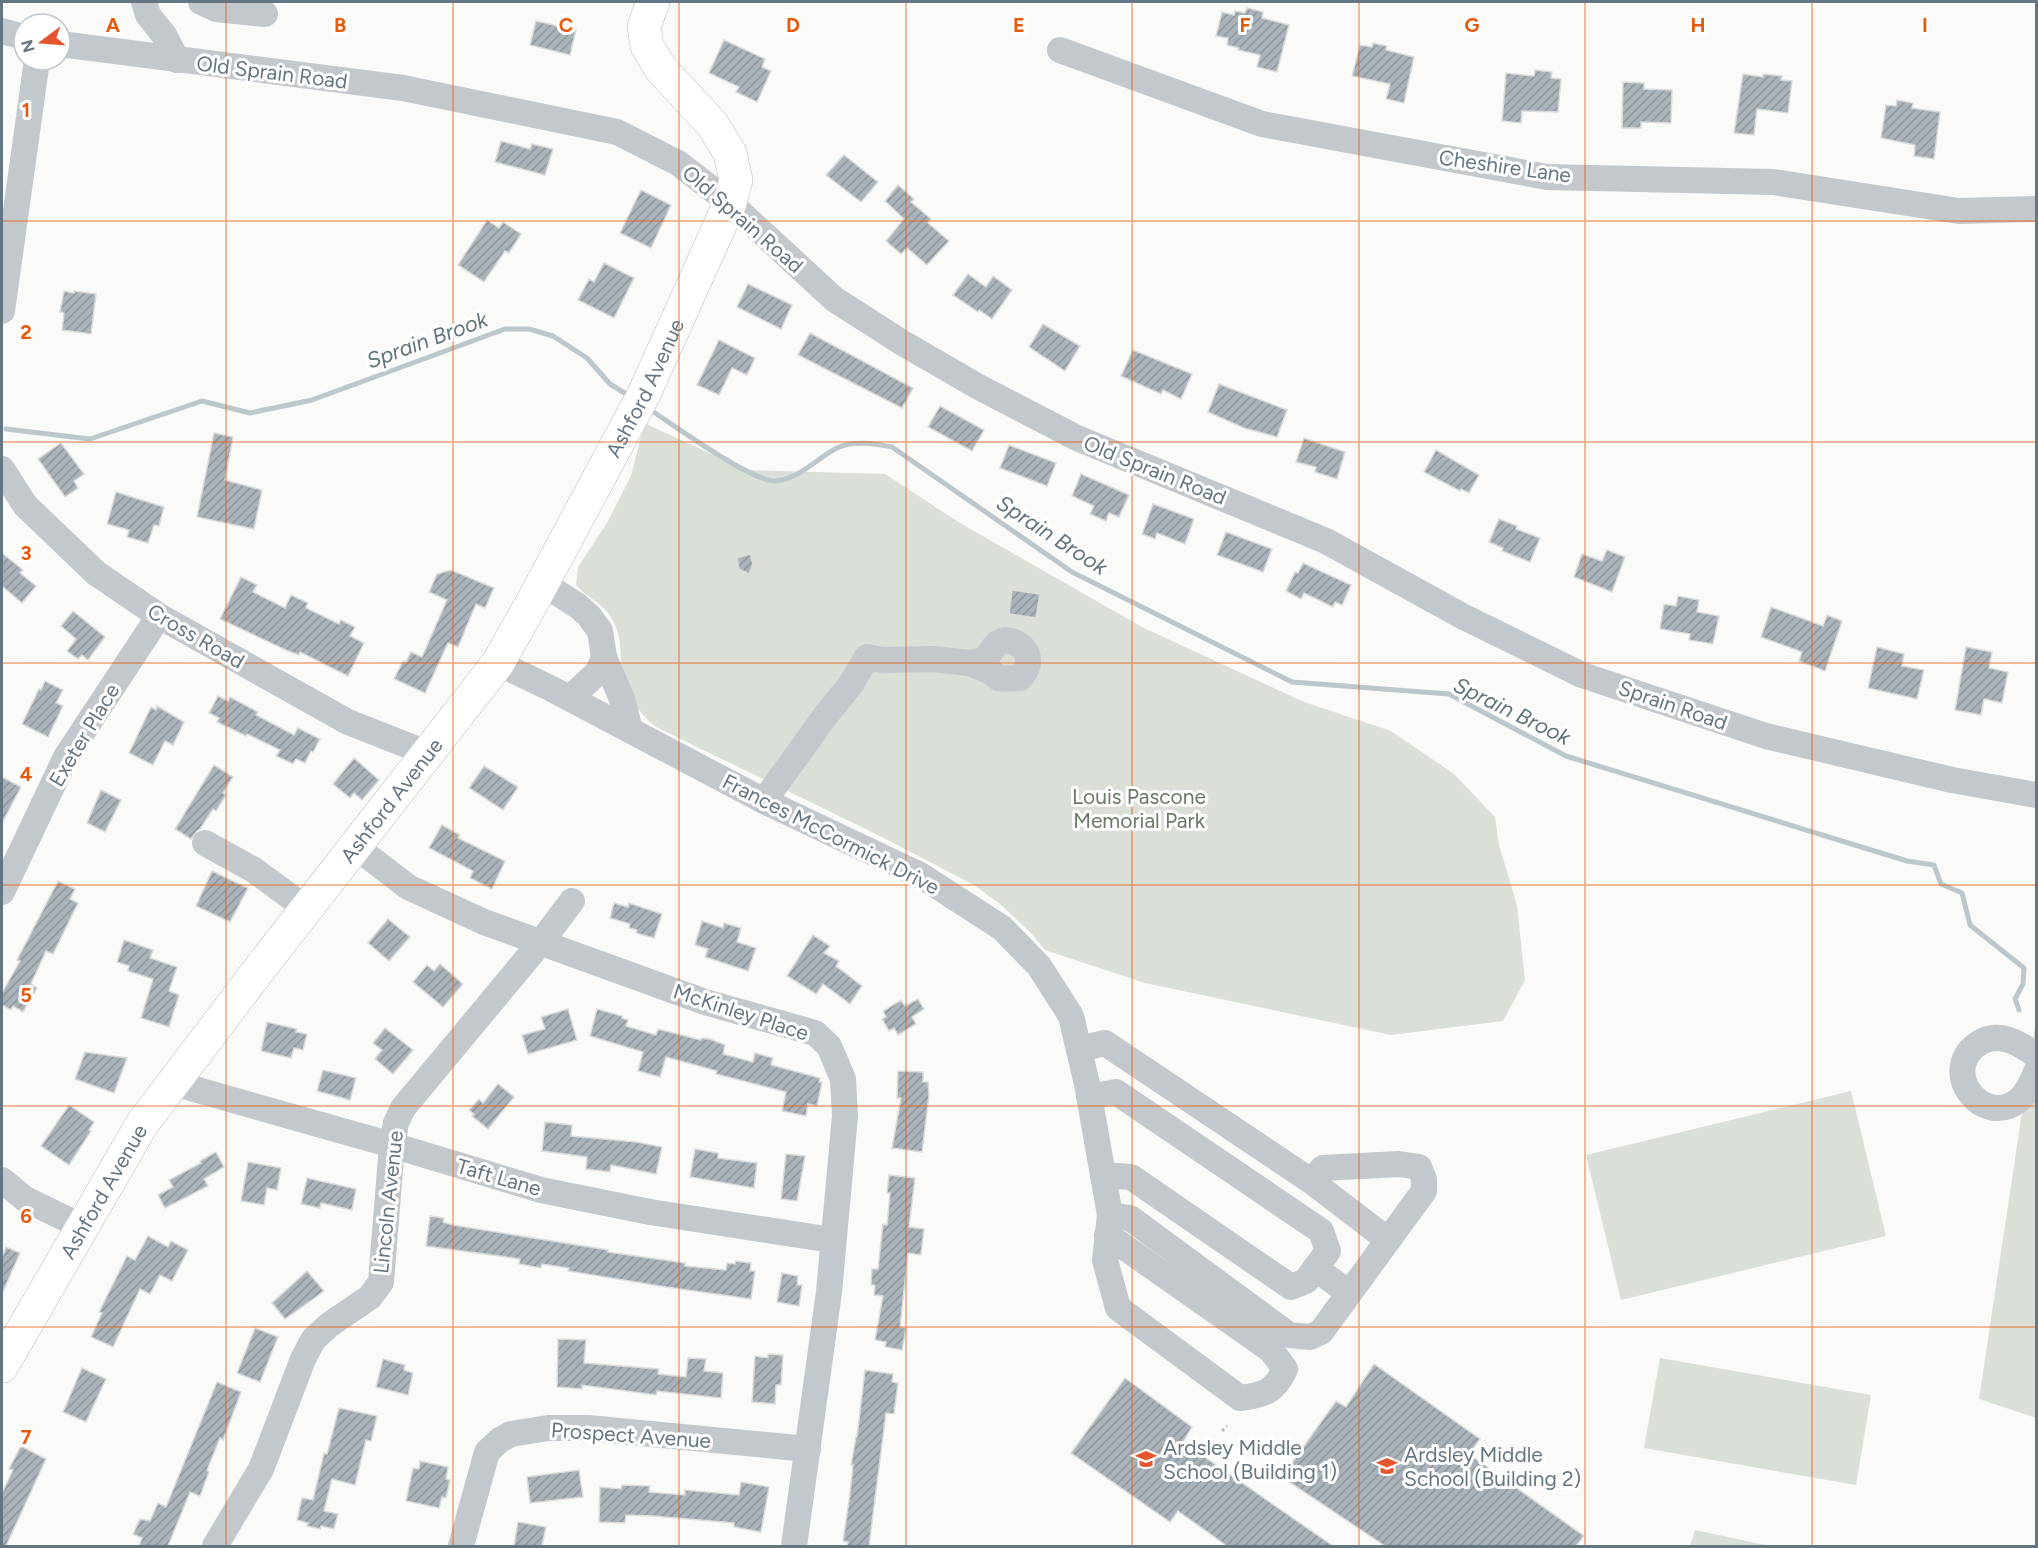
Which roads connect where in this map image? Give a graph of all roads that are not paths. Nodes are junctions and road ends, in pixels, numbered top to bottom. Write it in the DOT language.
graph roads {
  1 [pos="144,2"];
  2 [pos="201,2"];
  3 [pos="653,2"];
  4 [pos="265,14"];
  5 [pos="72,46"];
  6 [pos="1060,50"];
  7 [pos="177,60"];
  8 [pos="36,72"];
  9 [pos="730,203"];
  10 [pos="2037,209"];
  11 [pos="6,255"];
  12 [pos="2,311"];
  13 [pos="2,469"];
  14 [pos="1336,546"];
  15 [pos="542,583"];
  16 [pos="159,616"];
  17 [pos="604,657"];
  18 [pos="498,663"];
  19 [pos="969,663"];
  20 [pos="570,698"];
  21 [pos="630,730"];
  22 [pos="427,753"];
  23 [pos="2037,795"];
  24 [pos="764,801"];
  25 [pos="205,843"];
  26 [pos="356,847"];
  27 [pos="2,892"];
  28 [pos="572,901"];
  29 [pos="307,909"];
  30 [pos="541,942"];
  31 [pos="2037,1034"];
  32 [pos="1079,1049"];
  33 [pos="2037,1053"];
  34 [pos="2037,1072"];
  35 [pos="173,1083"];
  36 [pos="1089,1097"];
  37 [pos="392,1145"];
  38 [pos="1103,1175"];
  39 [pos="2,1180"];
  40 [pos="1311,1181"];
  41 [pos="82,1227"];
  42 [pos="1107,1237"];
  43 [pos="832,1240"];
  44 [pos="1388,1240"];
  45 [pos="1315,1268"];
  46 [pos="1349,1293"];
  47 [pos="2,1366"];
  48 [pos="808,1449"];
  49 [pos="215,1546"];
  50 [pos="461,1546"];
  51 [pos="794,1546"];
  1 -- 7 [label="street"];
  2 -- 4 [label="street"];
  3 -- 9 [label="main road, Ashford Avenue"];
  5 -- 7 [label="street, Old Sprain Road"];
  6 -- 10 [label="street, Cheshire Lane"];
  7 -- 9 [label="street, Old Sprain Road"];
  8 -- 11 [label="street"];
  9 -- 14 [label="street, Old Sprain Road"];
  9 -- 15 [label="main road, Ashford Avenue"];
  11 -- 12 [label="street"];
  13 -- 16 [label="street, Cross Road"];
  14 -- 23 [label="street, Sprain Road"];
  15 -- 17 [label="street"];
  15 -- 18 [label="main road, Ashford Avenue"];
  16 -- 22 [label="street, Cross Road"];
  16 -- 27 [label="street, Exeter Place"];
  17 -- 20 [label="street"];
  17 -- 21 [label="street"];
  18 -- 20 [label="street, Frances McCormick Drive"];
  18 -- 22 [label="main road, Ashford Avenue"];
  19 -- 24 [label="street"];
  20 -- 21 [label="street, Frances McCormick Drive"];
  21 -- 24 [label="street, Frances McCormick Drive"];
  22 -- 26 [label="main road, Ashford Avenue"];
  24 -- 32 [label="street, Frances McCormick Drive"];
  25 -- 29 [label="street"];
  26 -- 29 [label="main road, Ashford Avenue"];
  26 -- 30 [label="street, McKinley Place"];
  28 -- 30 [label="street, Lincoln Avenue"];
  29 -- 35 [label="main road, Ashford Avenue"];
  30 -- 37 [label="street, Lincoln Avenue"];
  30 -- 43 [label="street, McKinley Place"];
  31 -- 33 [label="street"];
  32 -- 36 [label="street, Frances McCormick Drive"];
  32 -- 40 [label="street"];
  33 -- 34 [label="street"];
  35 -- 37 [label="street, Taft Lane"];
  35 -- 41 [label="main road, Ashford Avenue"];
  36 -- 38 [label="street, Frances McCormick Drive"];
  36 -- 45 [label="street"];
  37 -- 43 [label="street, Taft Lane"];
  37 -- 49 [label="street, Lincoln Avenue"];
  38 -- 42 [label="street, Frances McCormick Drive"];
  38 -- 45 [label="street"];
  39 -- 41 [label="street"];
  40 -- 44 [label="street"];
  40 -- 44 [label="street"];
  41 -- 47 [label="main road, Ashford Avenue"];
  42 -- 42 [label="street, Frances McCormick Drive"];
  42 -- 46 [label="street"];
  43 -- 48 [label="street, McKinley Place"];
  44 -- 46 [label="street"];
  45 -- 46 [label="street"];
  48 -- 50 [label="street, Prospect Avenue"];
  48 -- 51 [label="street, McKinley Place"];
}
